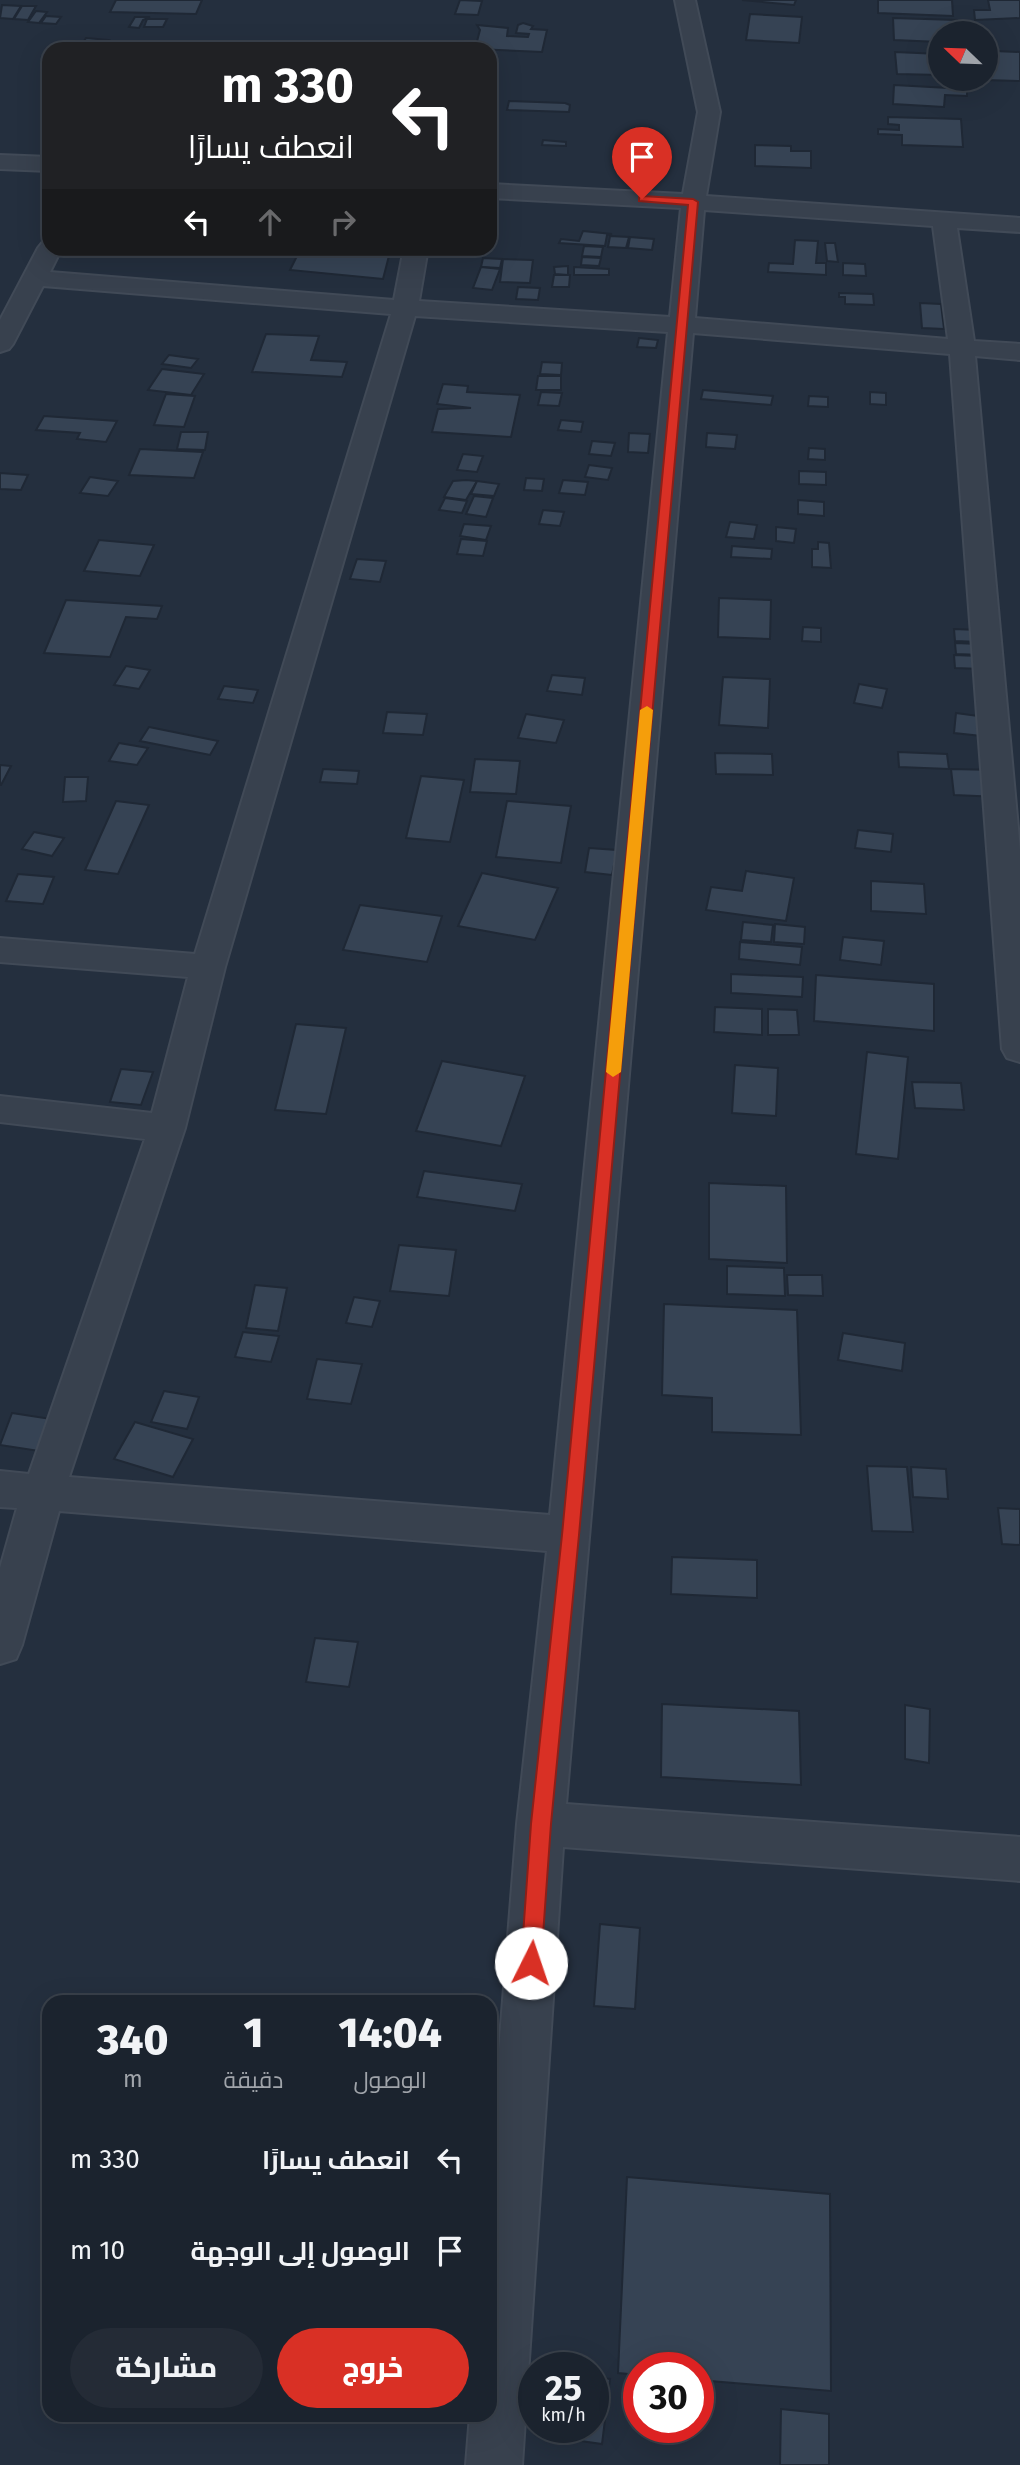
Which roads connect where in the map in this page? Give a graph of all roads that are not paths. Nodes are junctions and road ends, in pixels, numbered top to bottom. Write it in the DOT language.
graph roads {
  1 [pos="685,0"];
  2 [pos="0,162"];
  3 [pos="42,164"];
  4 [pos="497,191"];
  5 [pos="693,202"];
  6 [pos="944,221"];
  7 [pos="1020,225"];
  8 [pos="46,256"];
  9 [pos="415,256"];
  10 [pos="36,278"];
  11 [pos="405,308"];
  12 [pos="682,325"];
  13 [pos="0,344"];
  14 [pos="962,348"];
  15 [pos="1020,352"];
  16 [pos="0,950"];
  17 [pos="208,967"];
  18 [pos="1020,1049"];
  19 [pos="0,1109"];
  20 [pos="167,1128"];
  21 [pos="0,1489"];
  22 [pos="43,1493"];
  23 [pos="570,1535"];
  24 [pos="0,1645"];
  25 [pos="541,1824"];
  26 [pos="1020,1859"];
  27 [pos="494,2465"];
  1 -- 5 [label="street"];
  2 -- 3 [label="street"];
  4 -- 5 [label="street"];
  5 -- 6 [label="street"];
  5 -- 12 [label="street"];
  6 -- 7 [label="street"];
  6 -- 14 [label="street"];
  8 -- 10 [label="street"];
  9 -- 11 [label="street"];
  10 -- 11 [label="street"];
  10 -- 13 [label="street"];
  11 -- 12 [label="street"];
  11 -- 17 [label="street"];
  12 -- 14 [label="street"];
  12 -- 23 [label="street"];
  14 -- 15 [label="street"];
  14 -- 18 [label="street"];
  16 -- 17 [label="street"];
  17 -- 20 [label="street"];
  19 -- 20 [label="street"];
  20 -- 22 [label="street"];
  21 -- 22 [label="street"];
  22 -- 23 [label="street"];
  22 -- 24 [label="street"];
  23 -- 25 [label="street"];
  25 -- 26 [label="street"];
  25 -- 27 [label="street"];
}
